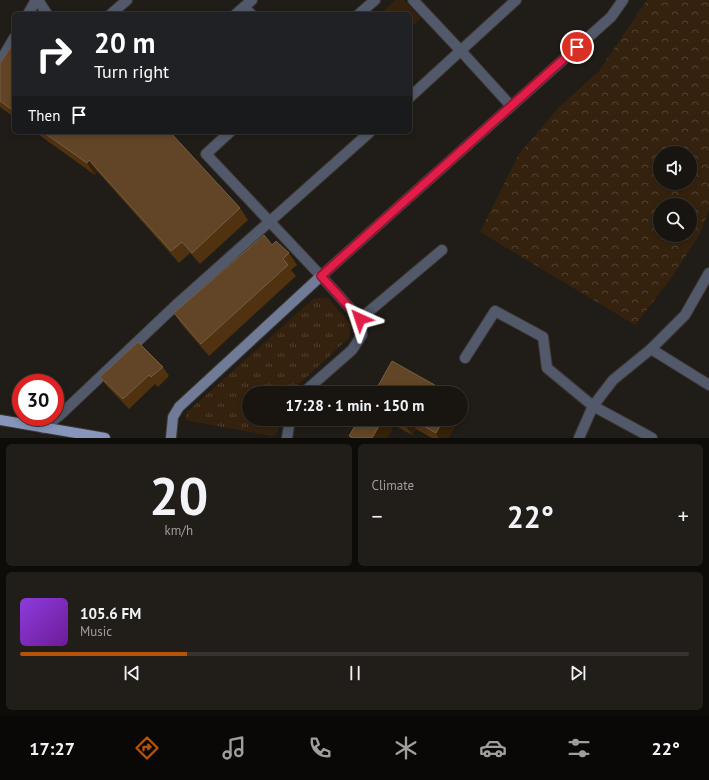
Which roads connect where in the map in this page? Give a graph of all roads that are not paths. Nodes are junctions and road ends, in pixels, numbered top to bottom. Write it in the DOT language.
graph roads {
  1 [pos="37,0"];
  2 [pos="127,0"];
  3 [pos="375,0"];
  4 [pos="412,0"];
  5 [pos="516,0"];
  6 [pos="623,0"];
  7 [pos="249,7"];
  8 [pos="29,12"];
  9 [pos="45,12"];
  10 [pos="113,12"];
  11 [pos="240,12"];
  12 [pos="361,12"];
  13 [pos="12,41"];
  14 [pos="461,51"];
  15 [pos="0,62"];
  16 [pos="412,95"];
  17 [pos="511,106"];
  18 [pos="228,134"];
  19 [pos="368,134"];
  20 [pos="269,222"];
  21 [pos="442,250"];
  22 [pos="709,274"];
  23 [pos="321,276"];
  24 [pos="360,319"];
  25 [pos="651,349"];
  26 [pos="465,358"];
  27 [pos="709,385"];
  28 [pos="311,386"];
  29 [pos="593,406"];
  30 [pos="0,420"];
  31 [pos="289,426"];
  32 [pos="44,428"];
  33 [pos="105,438"];
  34 [pos="171,438"];
  35 [pos="287,438"];
  36 [pos="579,438"];
  37 [pos="652,438"];
  1 -- 8 [label="street"];
  1 -- 9 [label="street"];
  2 -- 10 [label="street"];
  3 -- 12 [label="street"];
  4 -- 14 [label="street"];
  5 -- 14 [label="street"];
  6 -- 17 [label="street"];
  7 -- 11 [label="street"];
  13 -- 15 [label="street"];
  14 -- 16 [label="street"];
  14 -- 17 [label="street"];
  17 -- 23 [label="street"];
  18 -- 20 [label="street"];
  19 -- 20 [label="street"];
  20 -- 23 [label="street"];
  20 -- 32 [label="street"];
  21 -- 24 [label="street"];
  22 -- 25 [label="street"];
  23 -- 24 [label="street"];
  23 -- 34 [label="street"];
  24 -- 28 [label="street"];
  25 -- 27 [label="street"];
  25 -- 29 [label="street"];
  26 -- 29 [label="street"];
  29 -- 36 [label="street"];
  29 -- 37 [label="street"];
  30 -- 32 [label="main road"];
  31 -- 35 [label="street"];
  32 -- 33 [label="main road"];
}
